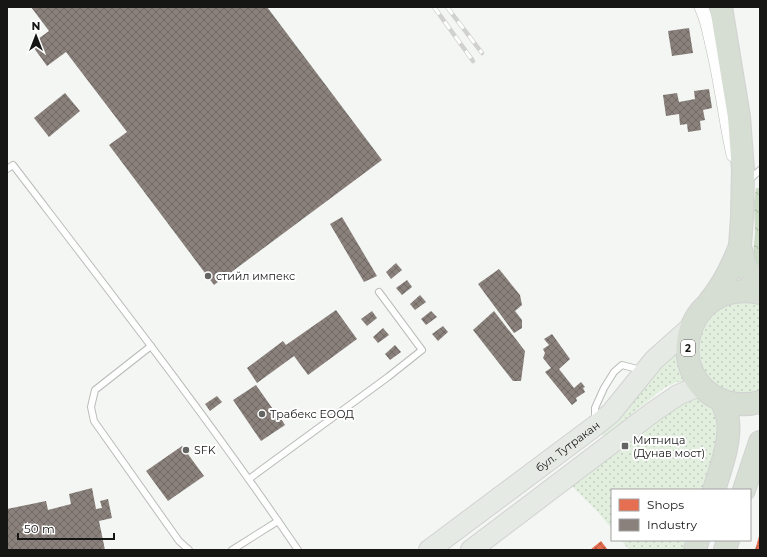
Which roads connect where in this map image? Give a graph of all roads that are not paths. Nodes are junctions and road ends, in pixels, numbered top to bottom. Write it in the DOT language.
graph roads {
  1 [pos="701,7"];
  2 [pos="721,7"];
  3 [pos="7,169"];
  4 [pos="749,175"];
  5 [pos="740,246"];
  6 [pos="760,289"];
  7 [pos="379,292"];
  8 [pos="760,293"];
  9 [pos="707,304"];
  10 [pos="691,327"];
  11 [pos="151,346"];
  12 [pos="701,385"];
  13 [pos="721,400"];
  14 [pos="760,402"];
  15 [pos="760,442"];
  16 [pos="249,479"];
  17 [pos="714,489"];
  18 [pos="744,489"];
  19 [pos="278,521"];
  20 [pos="189,550"];
  21 [pos="232,550"];
  22 [pos="298,550"];
  23 [pos="429,550"];
  24 [pos="471,550"];
  1 -- 4 [label="street"];
  2 -- 4 [label="highway"];
  3 -- 11 [label="lane"];
  4 -- 5 [label="highway"];
  5 -- 6 [label="highway"];
  5 -- 9 [label="highway"];
  7 -- 16 [label="lane"];
  8 -- 9 [label="highway, 2"];
  9 -- 10 [label="highway, 2"];
  10 -- 12 [label="highway, 2"];
  10 -- 23 [label="main road, бул. Тутракан"];
  11 -- 16 [label="lane"];
  11 -- 20 [label="lane"];
  12 -- 13 [label="highway, 2"];
  12 -- 24 [label="main road"];
  13 -- 14 [label="highway, 2"];
  13 -- 17 [label="highway"];
  15 -- 18 [label="highway"];
  16 -- 19 [label="lane"];
  19 -- 21 [label="lane"];
  19 -- 22 [label="lane"];
}
